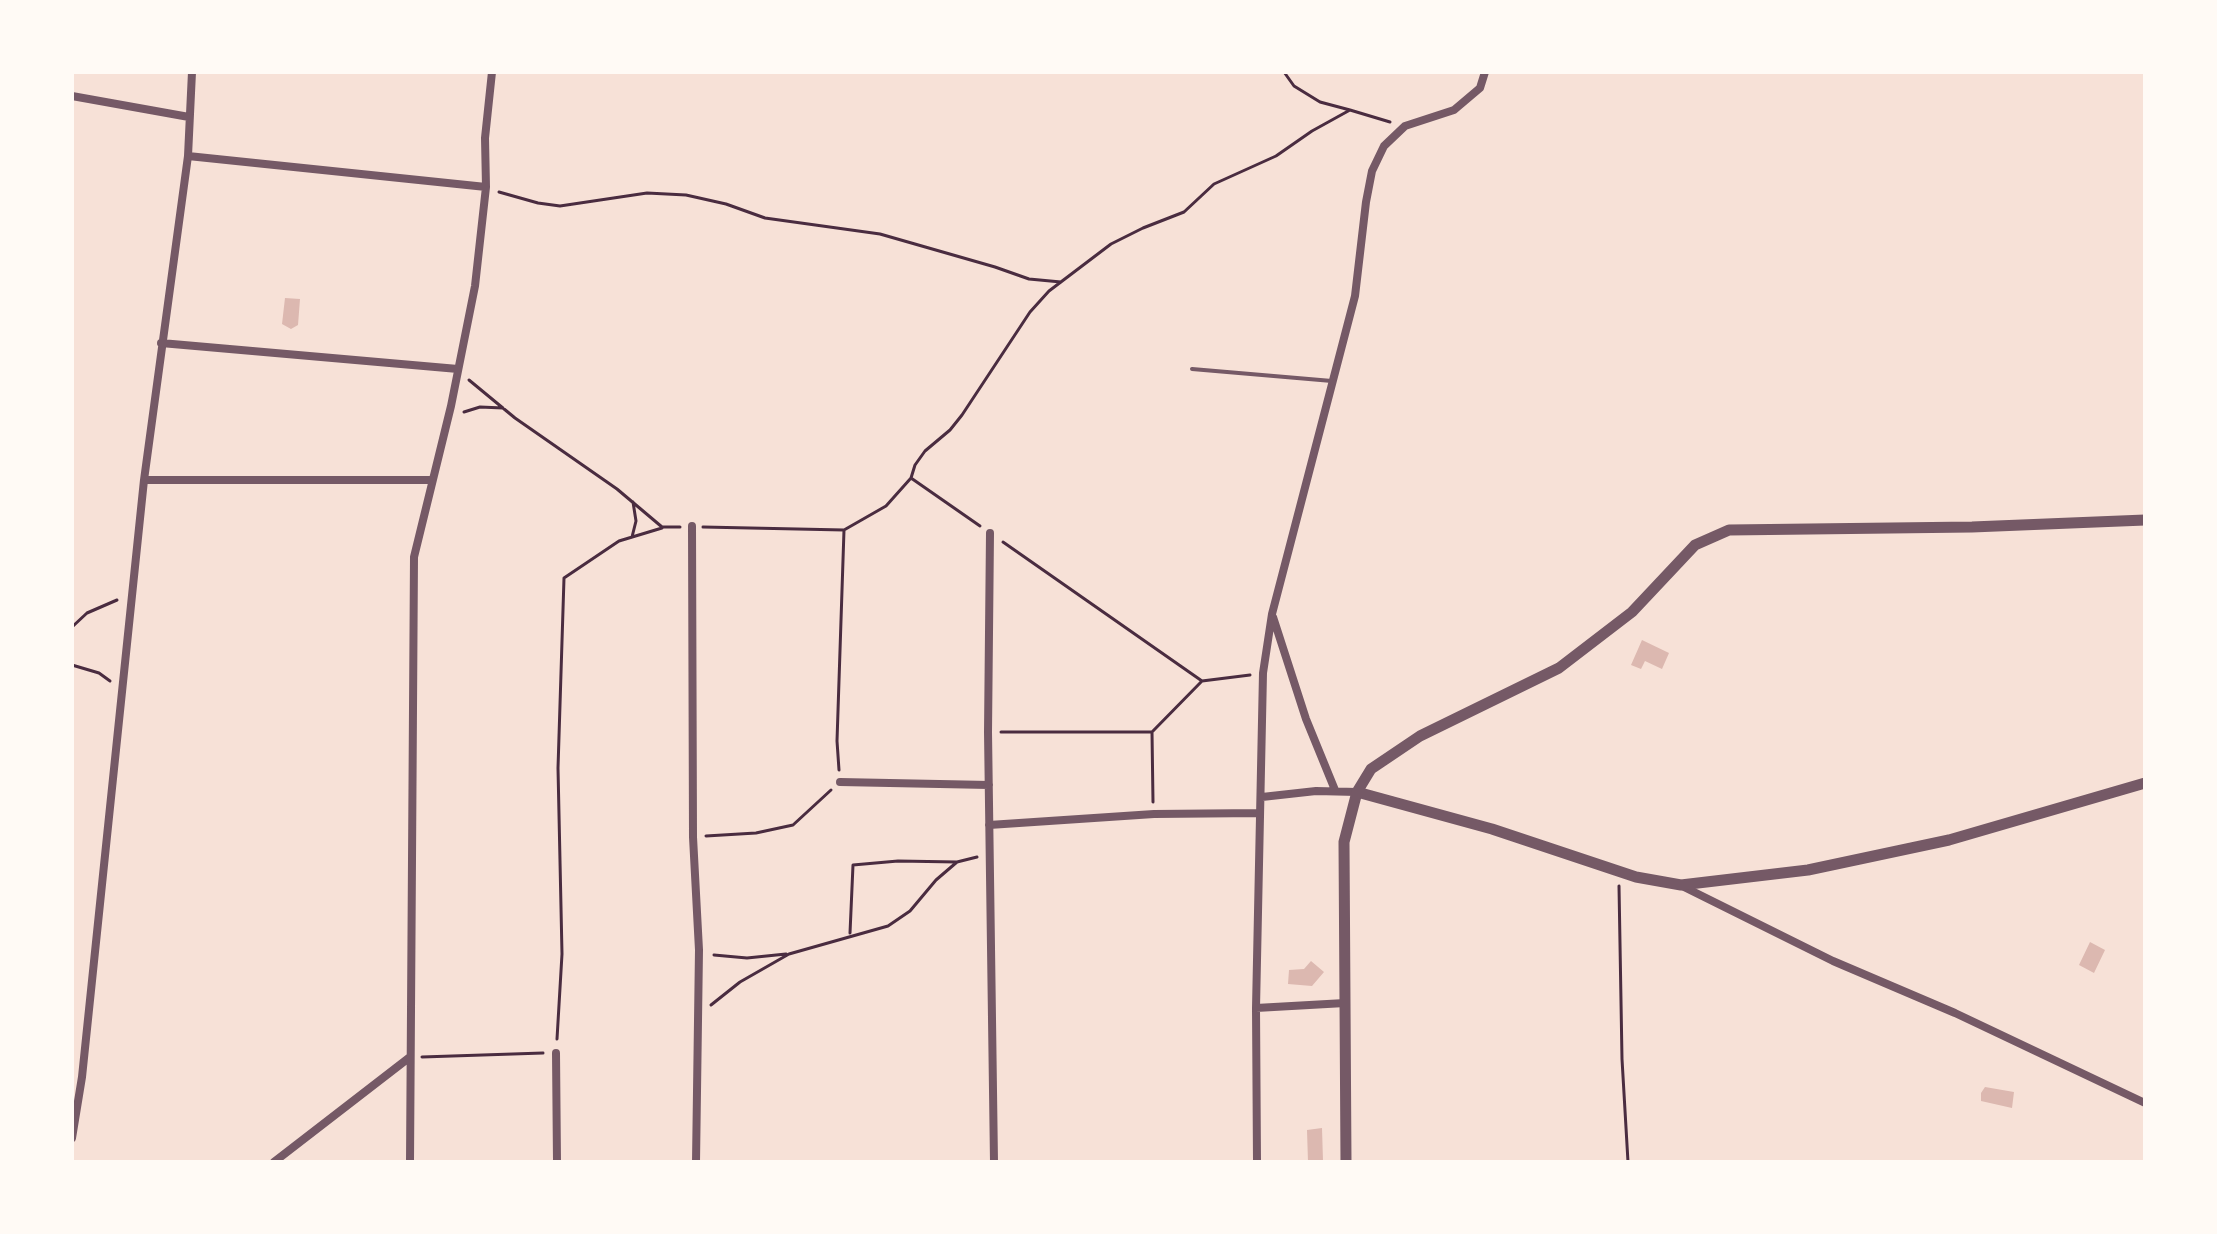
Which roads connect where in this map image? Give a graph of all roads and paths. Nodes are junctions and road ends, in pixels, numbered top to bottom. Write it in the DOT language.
graph roads {
  1 [pos="192,72"];
  2 [pos="492,72"];
  3 [pos="1284,72"];
  4 [pos="1485,72"];
  5 [pos="72,96"];
  6 [pos="1350,110"];
  7 [pos="189,117"];
  8 [pos="1405,126"];
  9 [pos="188,156"];
  10 [pos="486,187"];
  11 [pos="1061,282"];
  12 [pos="161,343"];
  13 [pos="458,369"];
  14 [pos="1192,369"];
  15 [pos="1332,381"];
  16 [pos="503,408"];
  17 [pos="444,428"];
  18 [pos="911,478"];
  19 [pos="144,480"];
  20 [pos="432,480"];
  21 [pos="633,502"];
  22 [pos="2145,520"];
  23 [pos="692,526"];
  24 [pos="662,527"];
  25 [pos="844,530"];
  26 [pos="990,533"];
  27 [pos="632,537"];
  28 [pos="132,594"];
  29 [pos="1272,614"];
  30 [pos="72,627"];
  31 [pos="72,665"];
  32 [pos="1263,673"];
  33 [pos="1202,681"];
  34 [pos="122,691"];
  35 [pos="988,732"];
  36 [pos="1152,732"];
  37 [pos="840,782"];
  38 [pos="2145,783"];
  39 [pos="989,785"];
  40 [pos="1335,790"];
  41 [pos="1357,792"];
  42 [pos="1262,797"];
  43 [pos="1260,813"];
  44 [pos="1154,814"];
  45 [pos="989,825"];
  46 [pos="693,837"];
  47 [pos="991,853"];
  48 [pos="957,862"];
  49 [pos="1619,870"];
  50 [pos="1681,885"];
  51 [pos="850,935"];
  52 [pos="699,950"];
  53 [pos="789,954"];
  54 [pos="1345,1003"];
  55 [pos="1256,1008"];
  56 [pos="698,1015"];
  57 [pos="556,1053"];
  58 [pos="410,1057"];
  59 [pos="2145,1103"];
  60 [pos="72,1138"];
  61 [pos="274,1162"];
  62 [pos="410,1162"];
  63 [pos="557,1162"];
  64 [pos="696,1162"];
  65 [pos="994,1162"];
  66 [pos="1257,1162"];
  67 [pos="1346,1162"];
  68 [pos="1628,1162"];
  1 -- 7 [label="street"];
  2 -- 10 [label="street"];
  3 -- 6 [label="path"];
  4 -- 8 [label="street"];
  5 -- 7 [label="street"];
  6 -- 8 [label="path"];
  6 -- 11 [label="path"];
  7 -- 9 [label="street"];
  8 -- 15 [label="street"];
  9 -- 10 [label="street"];
  9 -- 12 [label="street"];
  10 -- 11 [label="path"];
  10 -- 13 [label="street"];
  11 -- 18 [label="path"];
  12 -- 13 [label="street"];
  12 -- 19 [label="street"];
  13 -- 16 [label="path"];
  13 -- 17 [label="street"];
  14 -- 15 [label="lane"];
  15 -- 29 [label="street"];
  16 -- 17 [label="path"];
  16 -- 21 [label="path"];
  17 -- 20 [label="street"];
  18 -- 25 [label="path"];
  18 -- 26 [label="path"];
  19 -- 20 [label="street"];
  19 -- 28 [label="street"];
  20 -- 58 [label="street"];
  21 -- 24 [label="path"];
  21 -- 27 [label="path"];
  22 -- 41 [label="street"];
  23 -- 24 [label="path"];
  23 -- 25 [label="path"];
  23 -- 46 [label="street"];
  24 -- 27 [label="path"];
  25 -- 37 [label="path"];
  26 -- 33 [label="path"];
  26 -- 35 [label="street"];
  27 -- 57 [label="path"];
  28 -- 30 [label="path"];
  28 -- 34 [label="street"];
  29 -- 32 [label="street"];
  29 -- 40 [label="street"];
  31 -- 34 [label="path"];
  32 -- 33 [label="path"];
  32 -- 42 [label="street"];
  33 -- 36 [label="path"];
  34 -- 60 [label="street"];
  35 -- 36 [label="path"];
  35 -- 39 [label="street"];
  36 -- 44 [label="path"];
  37 -- 39 [label="street"];
  37 -- 46 [label="path"];
  38 -- 50 [label="street"];
  39 -- 45 [label="street"];
  40 -- 41 [label="street"];
  40 -- 42 [label="street"];
  41 -- 49 [label="street"];
  41 -- 54 [label="street"];
  42 -- 43 [label="street"];
  43 -- 44 [label="street"];
  43 -- 55 [label="street"];
  44 -- 45 [label="street"];
  45 -- 47 [label="street"];
  46 -- 52 [label="street"];
  47 -- 48 [label="path"];
  47 -- 65 [label="street"];
  48 -- 51 [label="path"];
  48 -- 51 [label="path"];
  49 -- 50 [label="street"];
  49 -- 68 [label="path"];
  50 -- 59 [label="street"];
  51 -- 53 [label="path"];
  52 -- 53 [label="path"];
  52 -- 56 [label="street"];
  53 -- 56 [label="path"];
  54 -- 55 [label="street"];
  54 -- 67 [label="street"];
  55 -- 66 [label="street"];
  56 -- 64 [label="street"];
  57 -- 58 [label="path"];
  57 -- 63 [label="street"];
  58 -- 61 [label="street"];
  58 -- 62 [label="street"];
}
